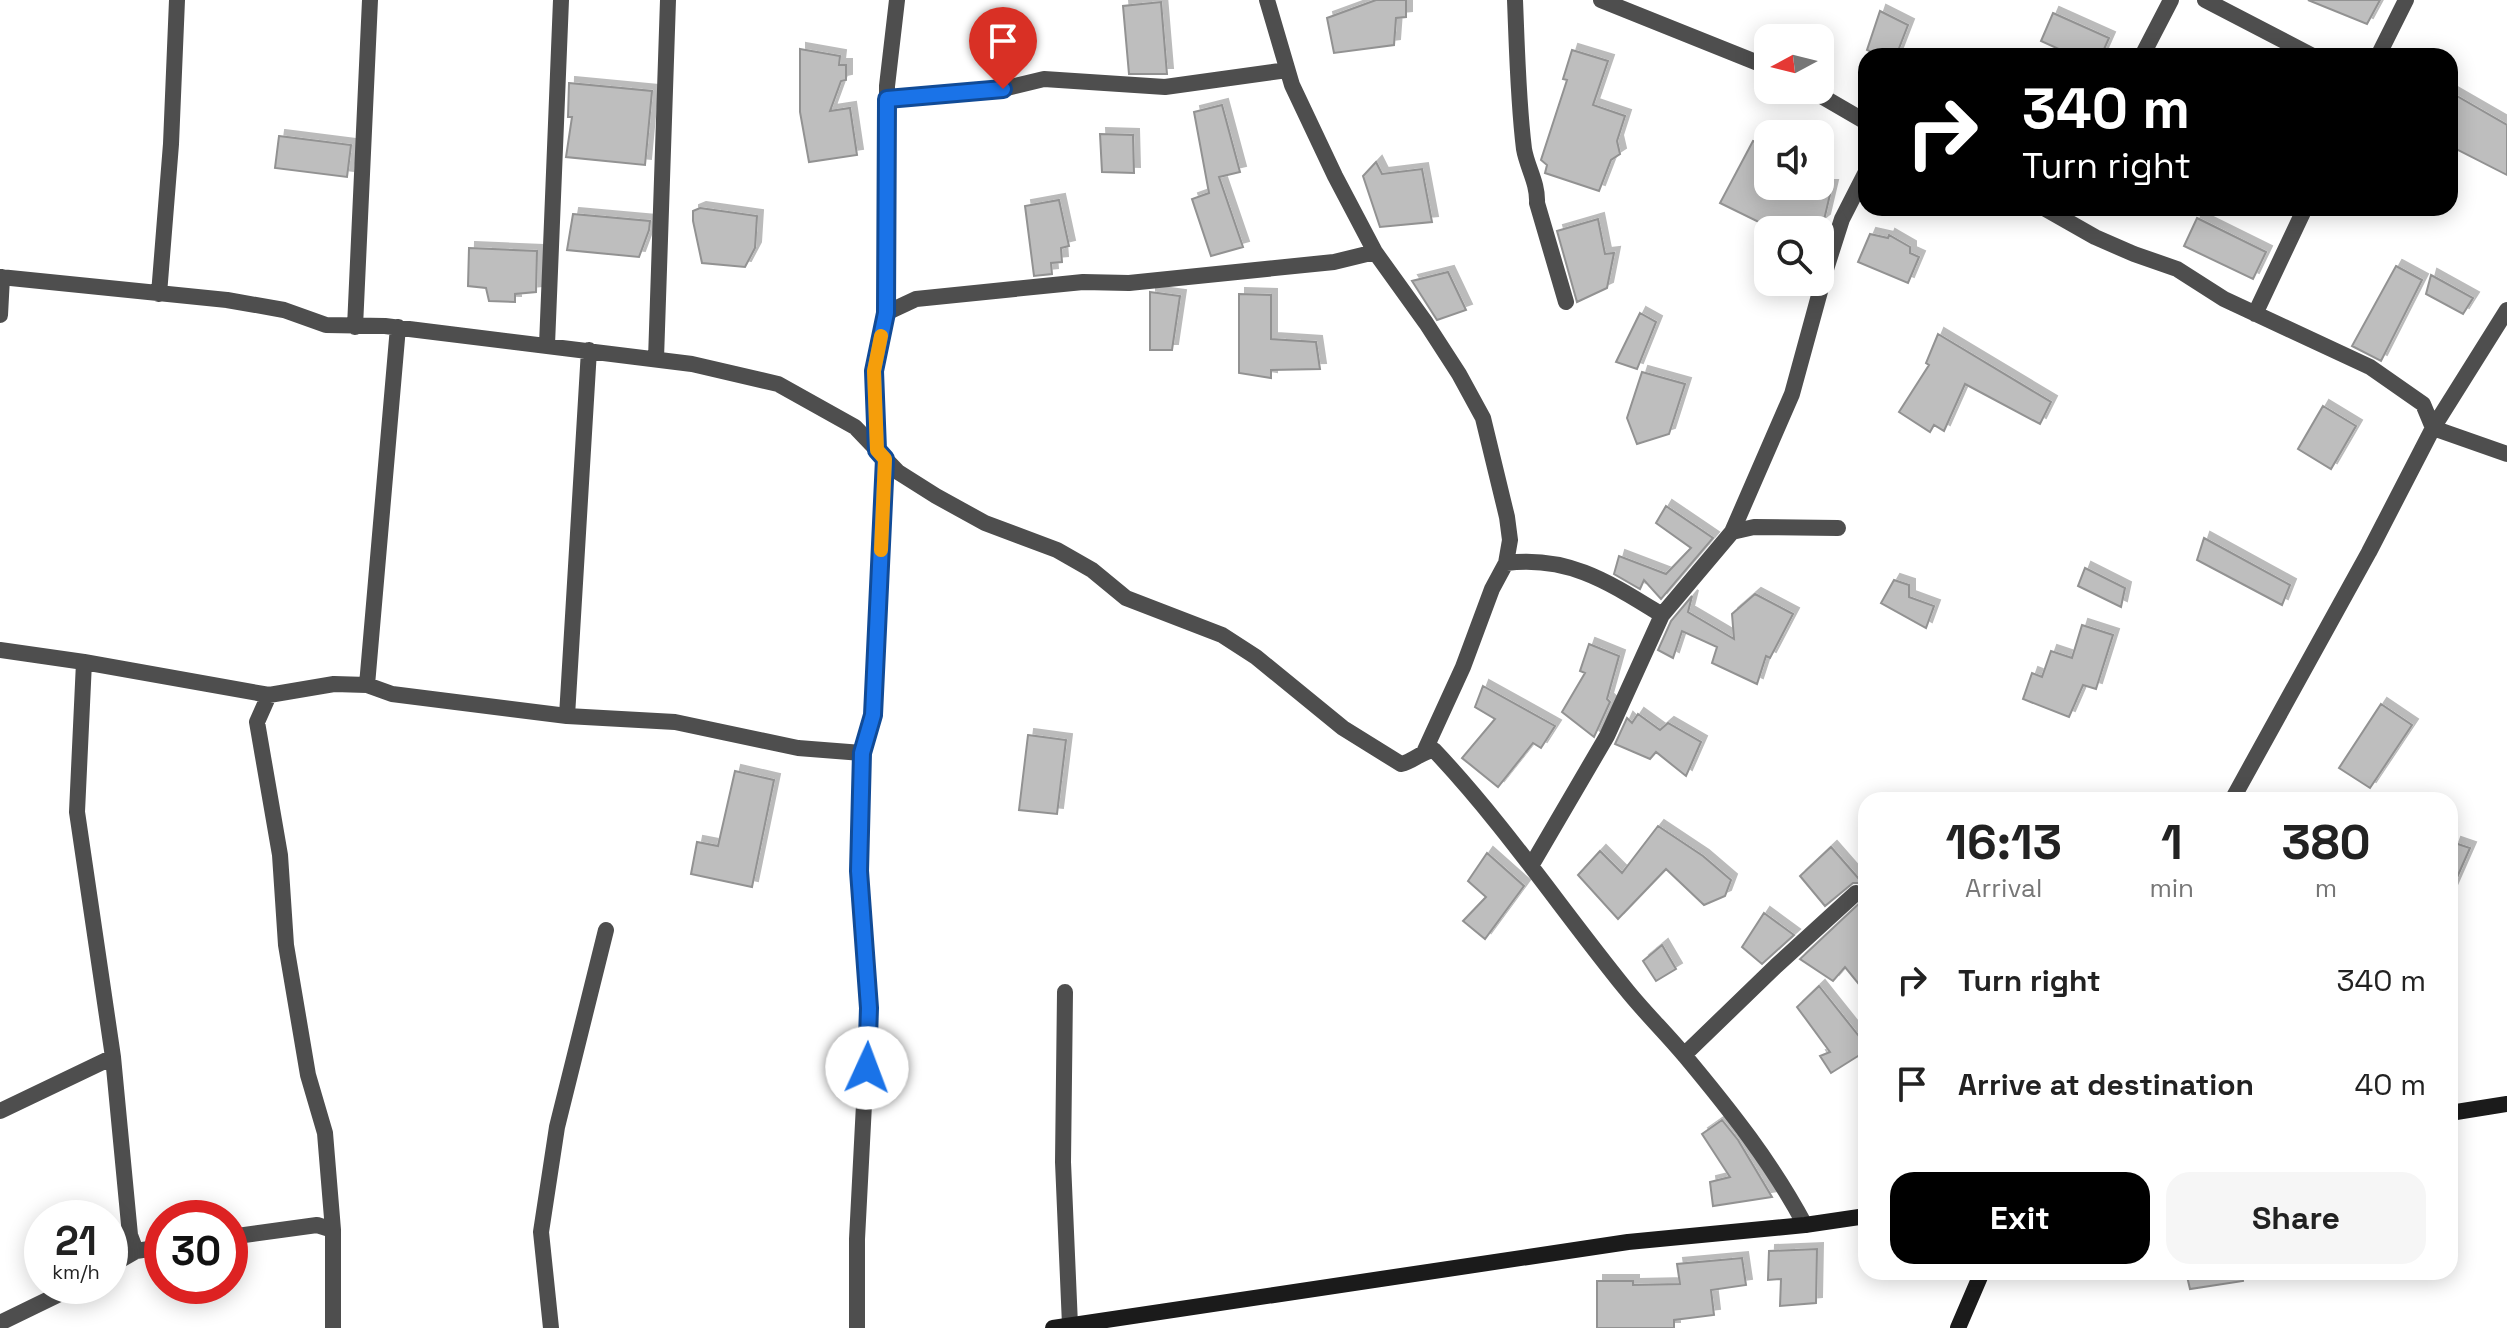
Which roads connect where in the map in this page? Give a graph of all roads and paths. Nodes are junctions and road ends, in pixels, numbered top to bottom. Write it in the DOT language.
graph roads {
  1 [pos="177,0"];
  2 [pos="370,0"];
  3 [pos="561,0"];
  4 [pos="668,0"];
  5 [pos="897,0"];
  6 [pos="1267,0"];
  7 [pos="1515,0"];
  8 [pos="1601,0"];
  9 [pos="2171,0"];
  10 [pos="2205,0"];
  11 [pos="2406,0"];
  12 [pos="2146,48"];
  13 [pos="2298,48"];
  14 [pos="2382,48"];
  15 [pos="1754,61"];
  16 [pos="1287,70"];
  17 [pos="887,99"];
  18 [pos="1834,103"];
  19 [pos="1858,117"];
  20 [pos="1858,188"];
  21 [pos="2065,216"];
  22 [pos="2301,216"];
  23 [pos="1375,252"];
  24 [pos="1,277"];
  25 [pos="159,294"];
  26 [pos="1566,302"];
  27 [pos="2507,310"];
  28 [pos="886,313"];
  29 [pos="2255,314"];
  30 [pos="0,315"];
  31 [pos="355,327"];
  32 [pos="398,327"];
  33 [pos="547,345"];
  34 [pos="589,350"];
  35 [pos="656,359"];
  36 [pos="2433,428"];
  37 [pos="881,454"];
  38 [pos="2507,454"];
  39 [pos="1838,528"];
  40 [pos="1732,532"];
  41 [pos="1506,563"];
  42 [pos="1662,615"];
  43 [pos="0,650"];
  44 [pos="84,662"];
  45 [pos="367,685"];
  46 [pos="269,695"];
  47 [pos="567,716"];
  48 [pos="1425,750"];
  49 [pos="862,753"];
  50 [pos="2236,792"];
  51 [pos="1531,866"];
  52 [pos="1856,893"];
  53 [pos="606,930"];
  54 [pos="1065,992"];
  55 [pos="1684,1055"];
  56 [pos="113,1057"];
  57 [pos="2507,1104"];
  58 [pos="0,1111"];
  59 [pos="2458,1112"];
  60 [pos="1858,1217"];
  61 [pos="1805,1225"];
  62 [pos="333,1230"];
  63 [pos="248,1235"];
  64 [pos="144,1250"];
  65 [pos="136,1251"];
  66 [pos="128,1256"];
  67 [pos="1979,1280"];
  68 [pos="39,1304"];
  69 [pos="0,1323"];
  70 [pos="1070,1325"];
  71 [pos="333,1328"];
  72 [pos="551,1328"];
  73 [pos="857,1328"];
  74 [pos="1053,1328"];
  75 [pos="1958,1328"];
  1 -- 25 [label="street"];
  2 -- 31 [label="street"];
  3 -- 33 [label="street"];
  4 -- 35 [label="street"];
  5 -- 17 [label="street"];
  6 -- 16 [label="street"];
  7 -- 26 [label="street"];
  8 -- 15 [label="street"];
  9 -- 12 [label="street"];
  10 -- 13 [label="street"];
  11 -- 14 [label="street"];
  16 -- 17 [label="street"];
  16 -- 23 [label="street"];
  17 -- 28 [label="street"];
  18 -- 19 [label="street"];
  20 -- 40 [label="street"];
  21 -- 29 [label="street"];
  22 -- 29 [label="street"];
  23 -- 28 [label="street"];
  23 -- 41 [label="street"];
  24 -- 25 [label="street"];
  24 -- 30 [label="street"];
  25 -- 31 [label="street"];
  27 -- 36 [label="street"];
  28 -- 37 [label="street"];
  29 -- 36 [label="street"];
  31 -- 32 [label="street"];
  32 -- 33 [label="street"];
  32 -- 45 [label="street"];
  33 -- 34 [label="street"];
  34 -- 35 [label="street"];
  34 -- 47 [label="street"];
  35 -- 37 [label="street"];
  36 -- 38 [label="street"];
  36 -- 50 [label="street"];
  37 -- 48 [label="street"];
  37 -- 49 [label="street"];
  39 -- 40 [label="street"];
  40 -- 42 [label="street"];
  41 -- 42 [label="street"];
  41 -- 48 [label="street"];
  42 -- 51 [label="street"];
  43 -- 44 [label="street"];
  44 -- 46 [label="street"];
  44 -- 56 [label="street"];
  45 -- 46 [label="street"];
  45 -- 47 [label="street"];
  46 -- 62 [label="street"];
  47 -- 49 [label="street"];
  48 -- 51 [label="street"];
  49 -- 73 [label="street"];
  51 -- 55 [label="street"];
  52 -- 55 [label="street"];
  53 -- 72 [label="street"];
  54 -- 70 [label="street"];
  55 -- 61 [label="street"];
  56 -- 58 [label="street"];
  56 -- 65 [label="street"];
  57 -- 59 [label="street"];
  60 -- 61 [label="street"];
  61 -- 70 [label="street"];
  62 -- 63 [label="street"];
  62 -- 71 [label="street"];
  64 -- 65 [label="street"];
  65 -- 66 [label="street"];
  67 -- 75 [label="street"];
  68 -- 69 [label="street"];
  70 -- 74 [label="street"];
}
